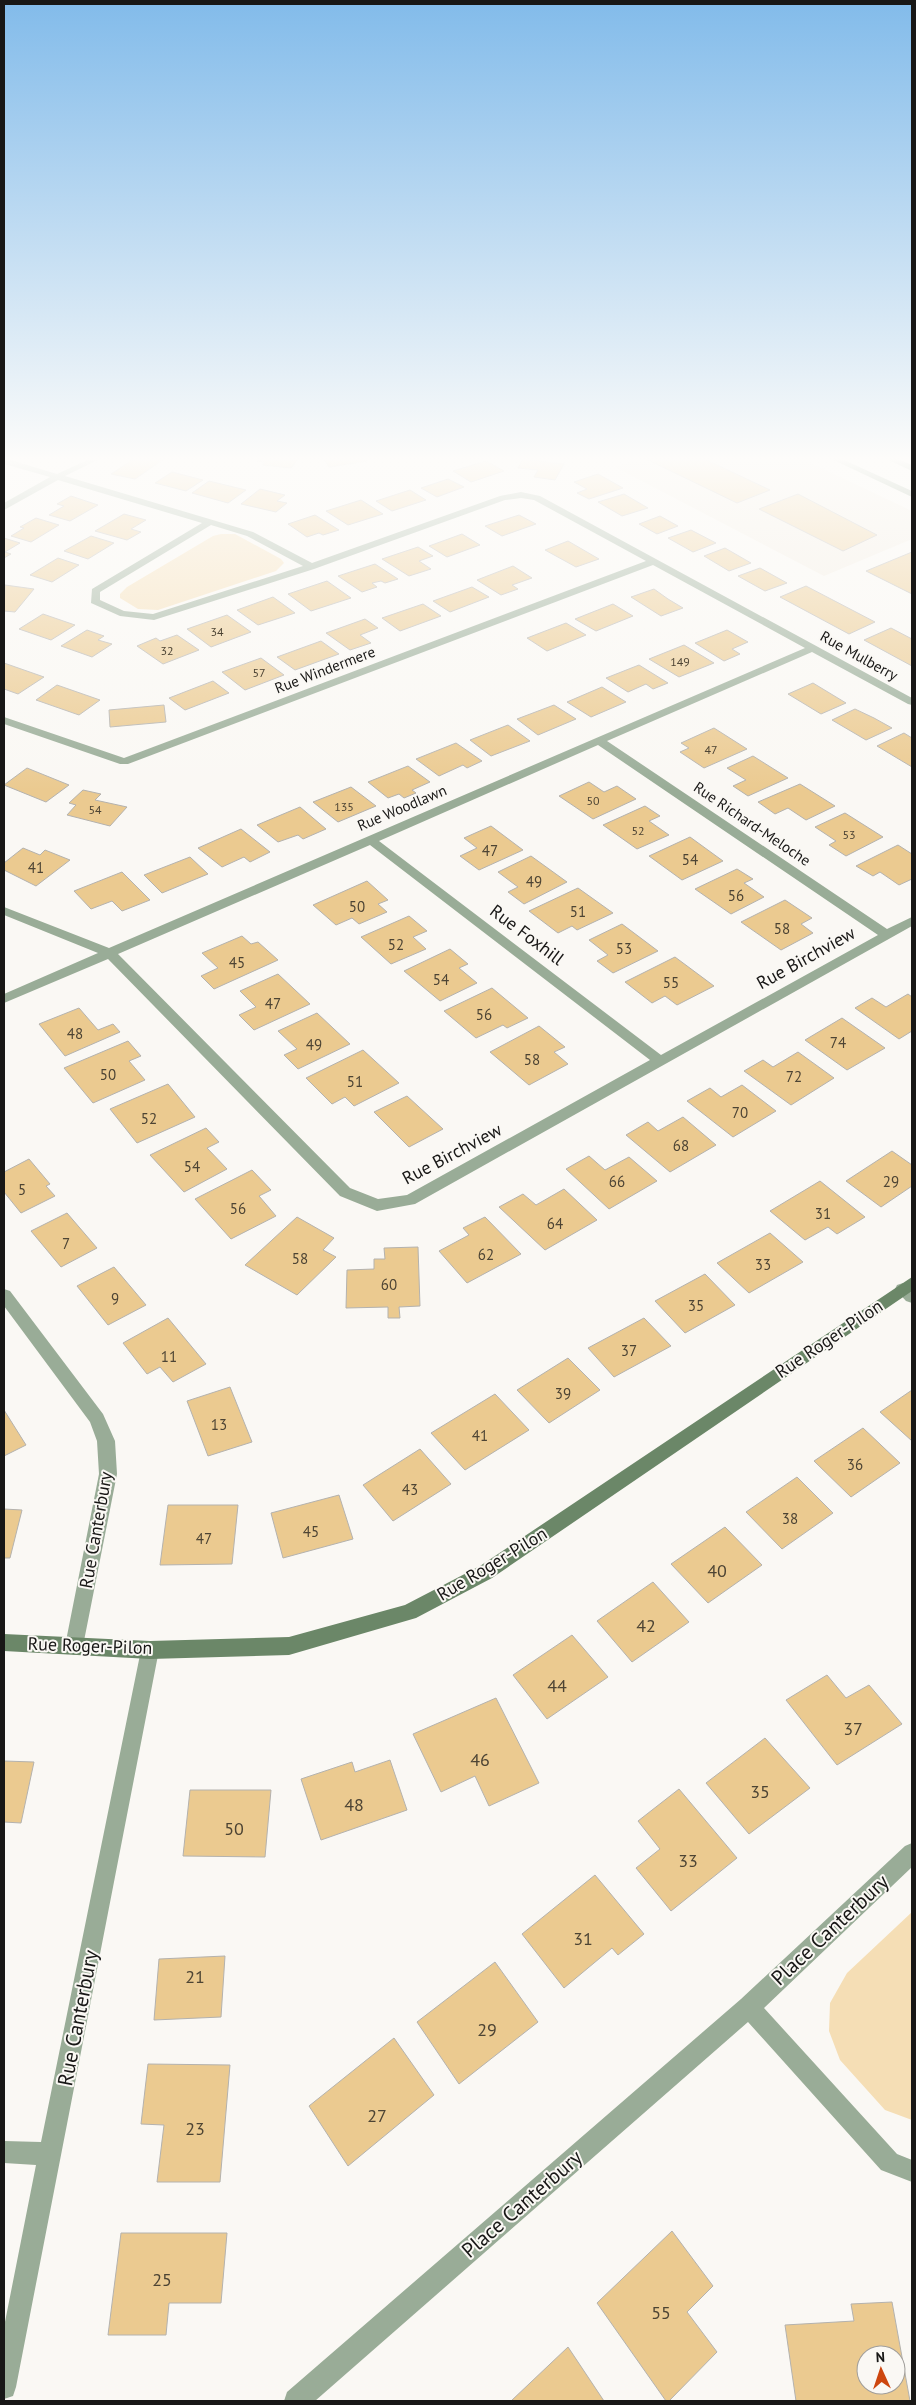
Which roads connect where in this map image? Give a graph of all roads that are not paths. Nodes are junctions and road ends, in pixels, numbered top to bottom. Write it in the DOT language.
graph roads {
  1 [pos="135,567"];
  2 [pos="311,567"];
  3 [pos="639,567"];
  4 [pos="666,567"];
  5 [pos="813,648"];
  6 [pos="912,702"];
  7 [pos="4,720"];
  8 [pos="599,741"];
  9 [pos="371,840"];
  10 [pos="4,911"];
  11 [pos="912,921"];
  12 [pos="886,935"];
  13 [pos="108,953"];
  14 [pos="4,1000"];
  15 [pos="660,1061"];
  16 [pos="909,1289"];
  17 [pos="4,1295"];
  18 [pos="4,1643"];
  19 [pos="74,1646"];
  20 [pos="150,1650"];
  21 [pos="912,1853"];
  22 [pos="749,2007"];
  23 [pos="4,2152"];
  24 [pos="50,2154"];
  25 [pos="912,2171"];
  26 [pos="4,2387"];
  27 [pos="296,2401"];
  1 -- 2 [label="street, Rue Mulberry"];
  3 -- 7 [label="street, Rue Windermere"];
  4 -- 5 [label="street, Rue Mulberry"];
  5 -- 6 [label="street, Rue Mulberry"];
  5 -- 8 [label="street, Rue Woodlawn"];
  8 -- 9 [label="street, Rue Woodlawn"];
  8 -- 12 [label="street, Rue Richard-Meloche"];
  9 -- 13 [label="street, Rue Woodlawn"];
  9 -- 15 [label="street, Rue Foxhill"];
  10 -- 13 [label="street, Rue Birchview"];
  11 -- 12 [label="street, Rue Birchview"];
  12 -- 15 [label="street, Rue Birchview"];
  13 -- 14 [label="street, Rue Woodlawn"];
  13 -- 15 [label="street, Rue Birchview"];
  16 -- 20 [label="street, Rue Roger-Pilon"];
  17 -- 19 [label="street, Rue Canterbury"];
  18 -- 19 [label="street, Rue Roger-Pilon"];
  19 -- 20 [label="street, Rue Roger-Pilon"];
  20 -- 24 [label="street, Rue Canterbury"];
  21 -- 22 [label="street, Place Canterbury"];
  22 -- 25 [label="street"];
  22 -- 27 [label="street, Place Canterbury"];
  23 -- 24 [label="street"];
  24 -- 26 [label="street, Rue Canterbury"];
}
